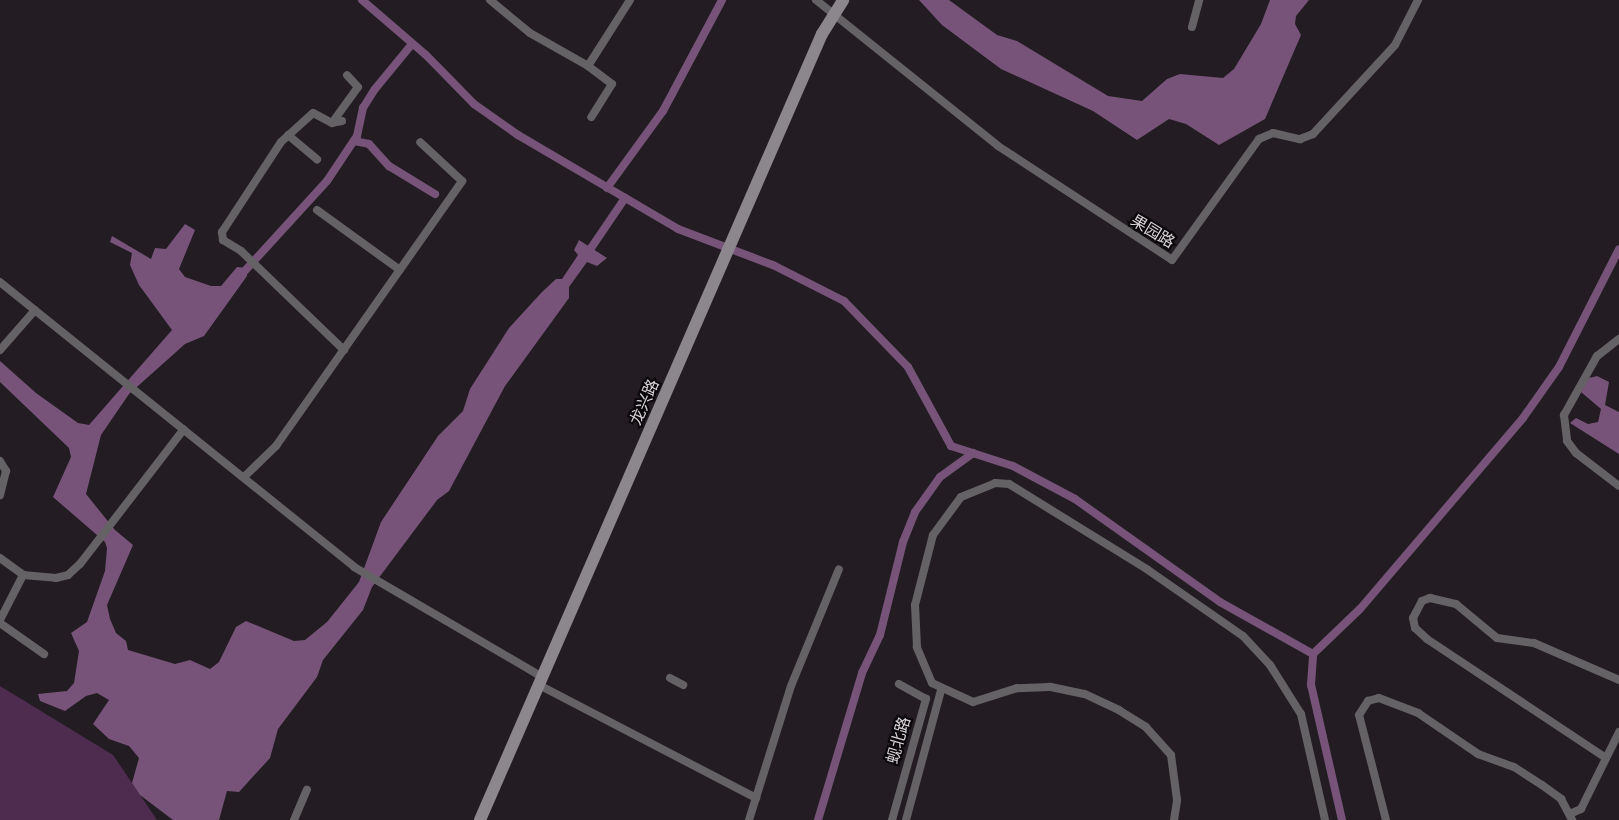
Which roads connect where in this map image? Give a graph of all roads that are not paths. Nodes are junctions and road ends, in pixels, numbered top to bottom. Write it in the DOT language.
graph roads {
  1 [pos="490,0"];
  2 [pos="630,0"];
  3 [pos="816,0"];
  4 [pos="843,0"];
  5 [pos="1199,0"];
  6 [pos="1418,0"];
  7 [pos="833,14"];
  8 [pos="1192,27"];
  9 [pos="588,66"];
  10 [pos="347,75"];
  11 [pos="591,117"];
  12 [pos="342,121"];
  13 [pos="332,123"];
  14 [pos="288,135"];
  15 [pos="420,142"];
  16 [pos="317,159"];
  17 [pos="317,210"];
  18 [pos="400,270"];
  19 [pos="0,282"];
  20 [pos="35,310"];
  21 [pos="1619,339"];
  22 [pos="0,350"];
  23 [pos="344,350"];
  24 [pos="184,429"];
  25 [pos="0,461"];
  26 [pos="244,477"];
  27 [pos="1619,486"];
  28 [pos="0,495"];
  29 [pos="0,558"];
  30 [pos="839,569"];
  31 [pos="23,575"];
  32 [pos="0,622"];
  33 [pos="44,654"];
  34 [pos="670,678"];
  35 [pos="1619,680"];
  36 [pos="541,681"];
  37 [pos="899,684"];
  38 [pos="683,685"];
  39 [pos="941,690"];
  40 [pos="1619,732"];
  41 [pos="1606,758"];
  42 [pos="307,790"];
  43 [pos="756,798"];
  44 [pos="1572,817"];
  45 [pos="294,820"];
  46 [pos="480,820"];
  47 [pos="749,820"];
  48 [pos="892,820"];
  49 [pos="906,820"];
  50 [pos="1174,820"];
  51 [pos="1325,820"];
  52 [pos="1386,820"];
  1 -- 9 [label="street"];
  2 -- 9 [label="street"];
  3 -- 7 [label="street, 果园路"];
  4 -- 7 [label="street, 龙兴路"];
  5 -- 8 [label="street"];
  6 -- 7 [label="street, 果园路"];
  7 -- 36 [label="street, 龙兴路"];
  9 -- 11 [label="street"];
  10 -- 13 [label="street"];
  12 -- 13 [label="street"];
  13 -- 14 [label="street"];
  14 -- 16 [label="street"];
  14 -- 23 [label="street"];
  15 -- 18 [label="street"];
  17 -- 18 [label="street"];
  18 -- 23 [label="street"];
  19 -- 20 [label="street"];
  20 -- 22 [label="street"];
  20 -- 24 [label="street"];
  21 -- 27 [label="street"];
  23 -- 26 [label="street"];
  24 -- 26 [label="street"];
  24 -- 31 [label="street"];
  25 -- 28 [label="street"];
  26 -- 36 [label="street"];
  29 -- 31 [label="street"];
  30 -- 43 [label="street"];
  31 -- 32 [label="street"];
  32 -- 33 [label="street"];
  34 -- 38 [label="street"];
  35 -- 41 [label="street"];
  36 -- 43 [label="street"];
  36 -- 46 [label="street, 龙兴路"];
  37 -- 48 [label="street, 蚬北路"];
  39 -- 49 [label="street"];
  39 -- 50 [label="street"];
  39 -- 51 [label="street"];
  40 -- 41 [label="street"];
  41 -- 44 [label="street"];
  42 -- 45 [label="street"];
  43 -- 47 [label="street"];
  44 -- 52 [label="street"];
}
